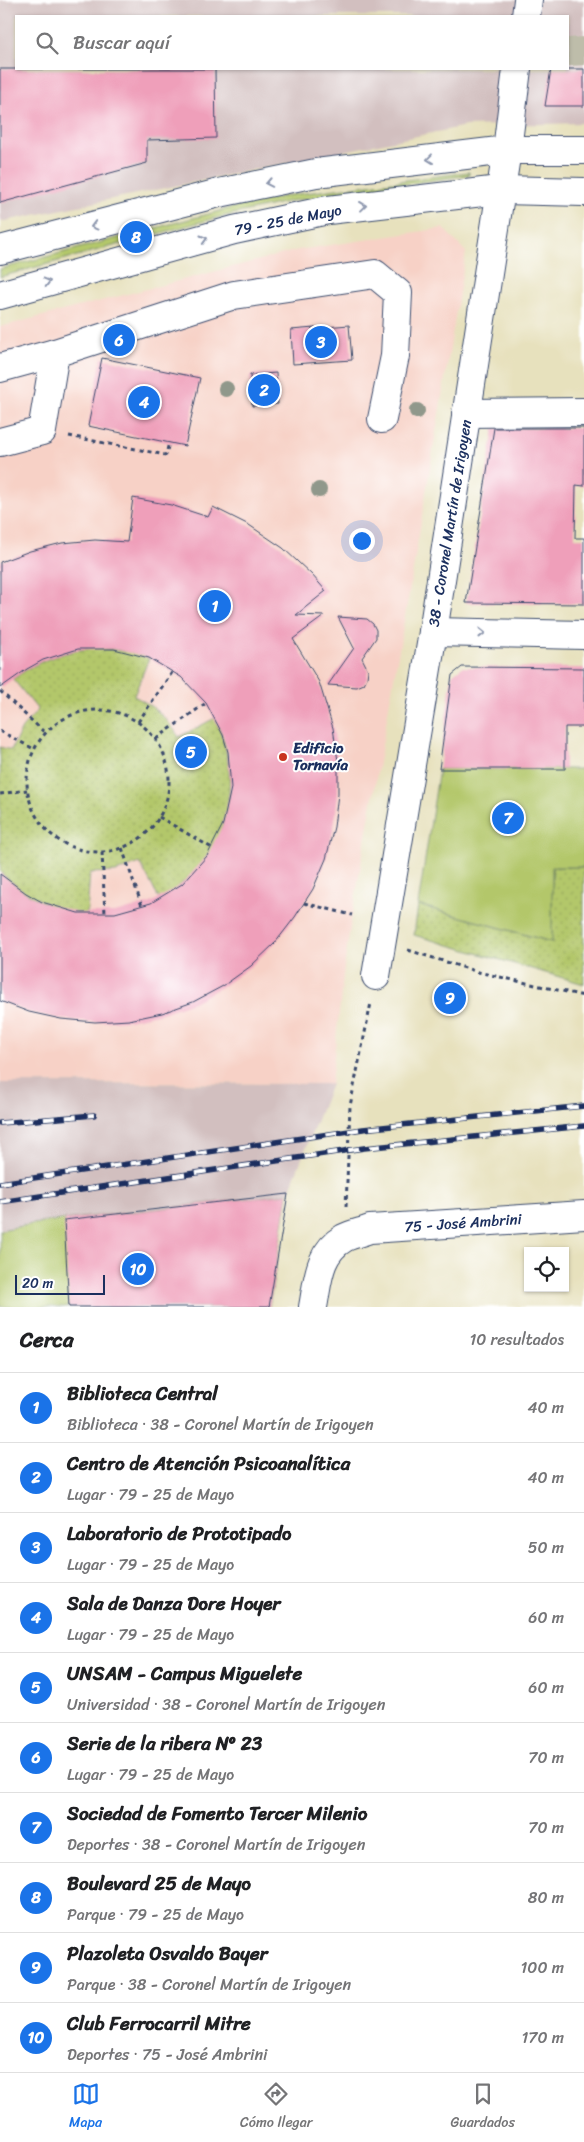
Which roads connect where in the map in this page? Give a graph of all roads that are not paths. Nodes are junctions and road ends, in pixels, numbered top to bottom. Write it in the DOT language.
graph roads {
  1 [pos="528,0"];
  2 [pos="526,15"];
  3 [pos="517,70"];
  4 [pos="507,150"];
  5 [pos="584,150"];
  6 [pos="500,190"];
  7 [pos="584,192"];
  8 [pos="0,250"];
  9 [pos="0,295"];
  10 [pos="55,353"];
  11 [pos="0,368"];
  12 [pos="584,412"];
  13 [pos="466,413"];
  14 [pos="382,419"];
  15 [pos="0,442"];
  16 [pos="433,632"];
  17 [pos="584,635"];
  18 [pos="376,976"];
  19 [pos="584,1215"];
  20 [pos="313,1307"];
  1 -- 2 [label="street"];
  3 -- 4 [label="street, 38 - Coronel Martín de Irigoyen"];
  4 -- 5 [label="street"];
  4 -- 6 [label="street, 38 - Coronel Martín de Irigoyen"];
  4 -- 8 [label="street, one-way"];
  6 -- 7 [label="street, 79 - 25 de Mayo"];
  9 -- 6 [label="street, 79 - 25 de Mayo, one-way"];
  6 -- 13 [label="street, 38 - Coronel Martín de Irigoyen"];
  10 -- 11 [label="street"];
  10 -- 14 [label="street"];
  10 -- 15 [label="street"];
  12 -- 13 [label="street"];
  13 -- 16 [label="street, 38 - Coronel Martín de Irigoyen"];
  16 -- 17 [label="street, one-way"];
  16 -- 18 [label="street, 38 - Coronel Martín de Irigoyen"];
  19 -- 20 [label="street, 75 - José Ambrini"];
}
